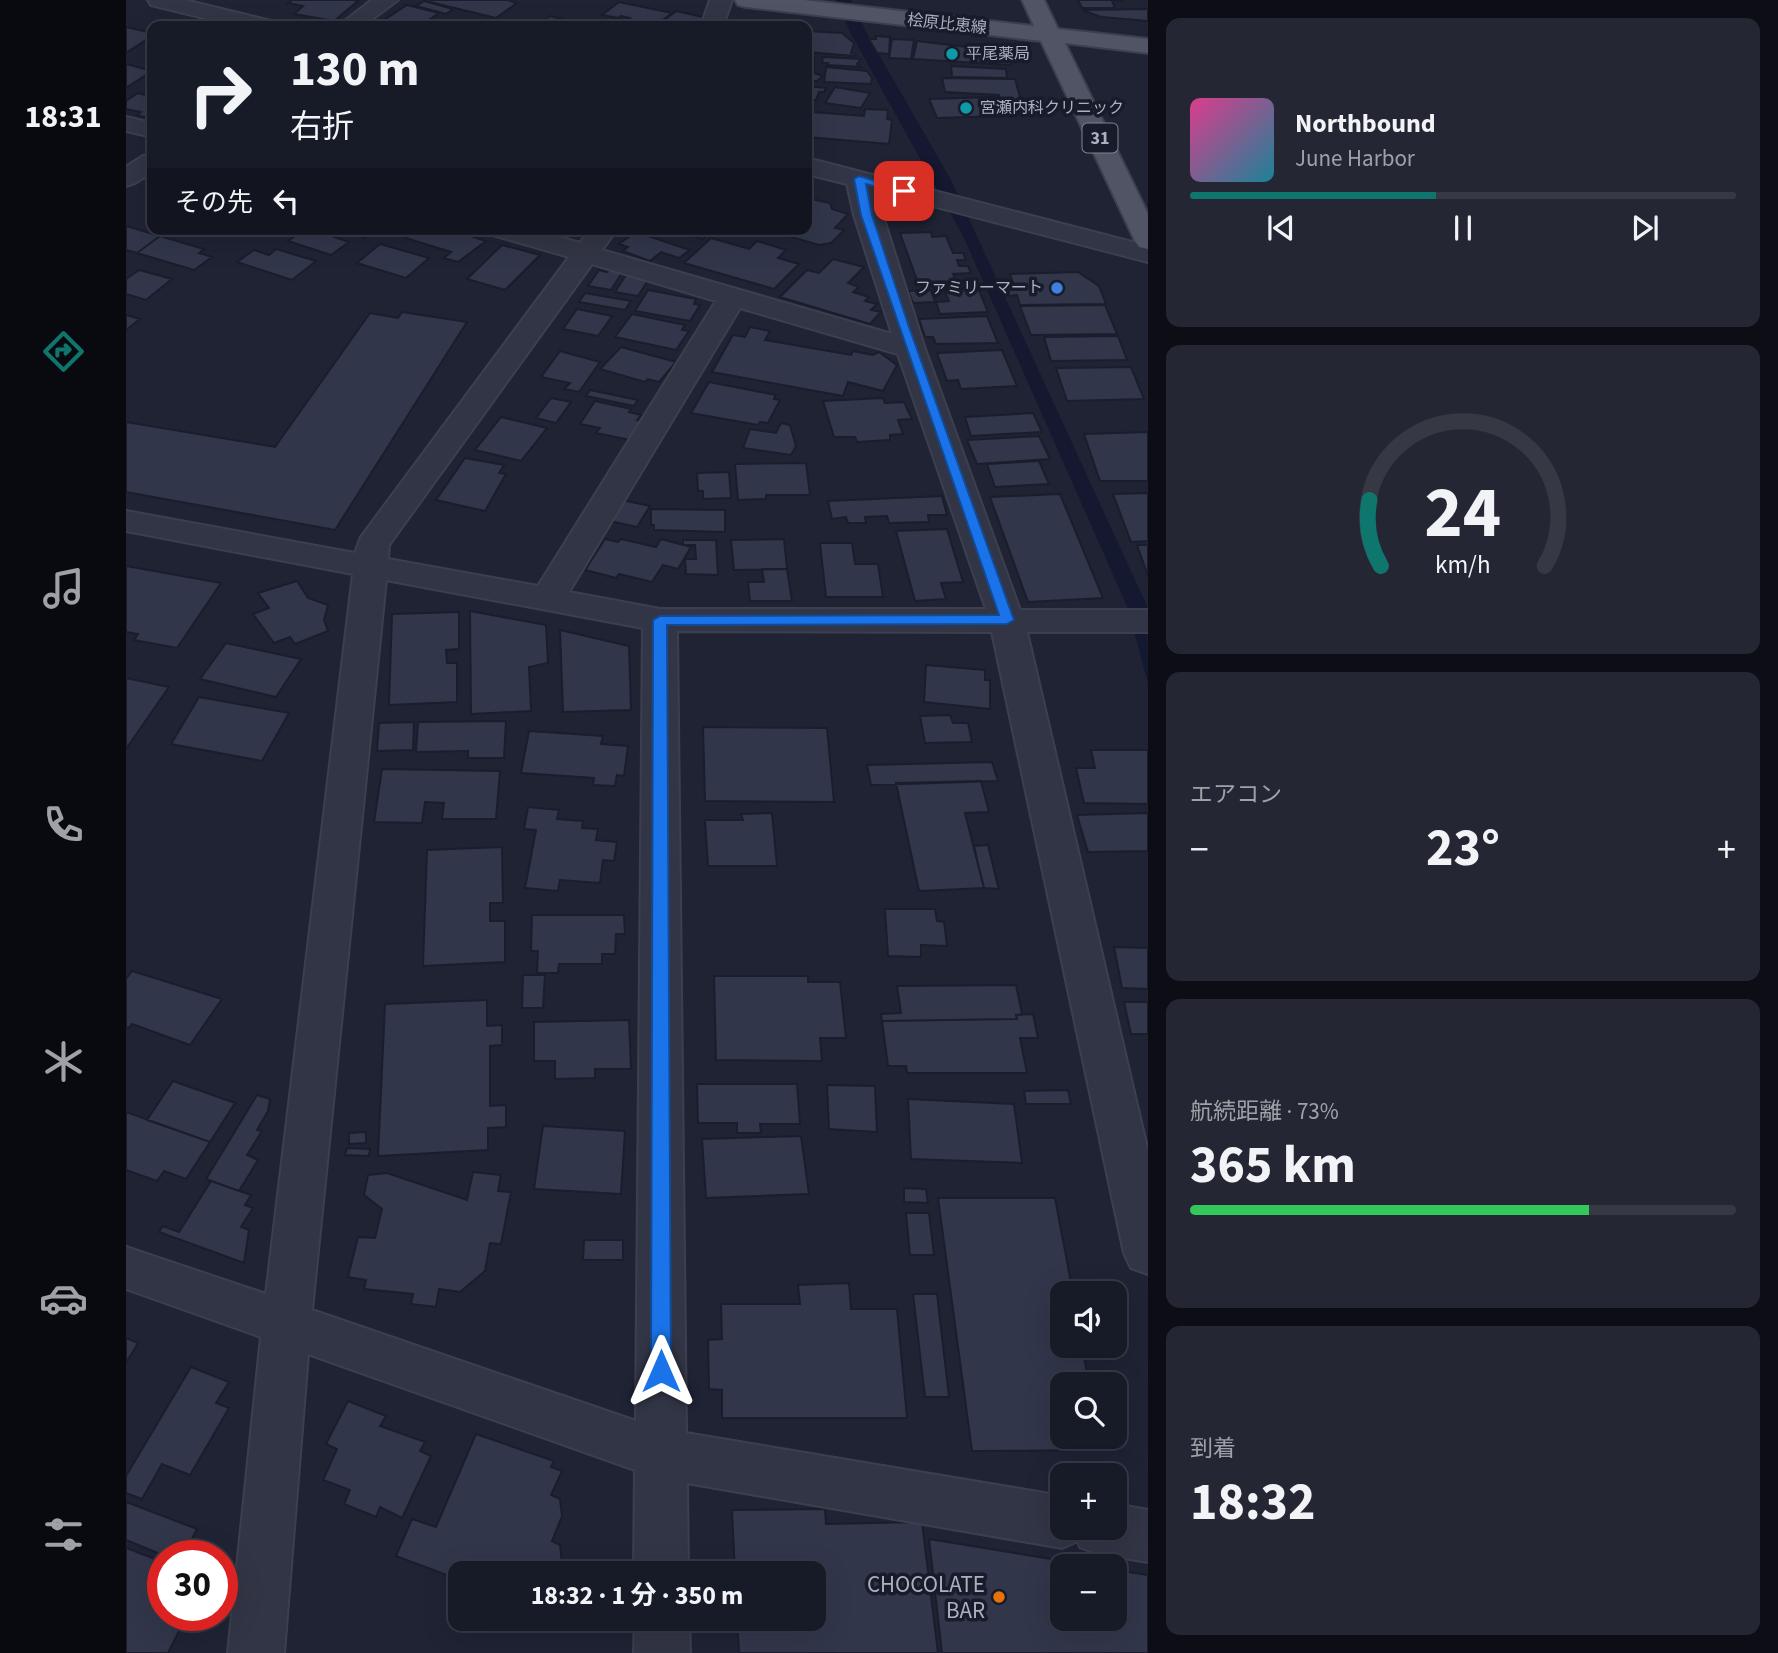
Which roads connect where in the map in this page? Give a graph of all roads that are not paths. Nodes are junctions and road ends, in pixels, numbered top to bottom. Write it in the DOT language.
graph roads {
  1 [pos="159,0"];
  2 [pos="387,0"];
  3 [pos="721,0"];
  4 [pos="746,0"];
  5 [pos="1033,0"];
  6 [pos="244,21"];
  7 [pos="356,21"];
  8 [pos="714,21"];
  9 [pos="1051,35"];
  10 [pos="1148,46"];
  11 [pos="126,124"];
  12 [pos="147,129"];
  13 [pos="147,164"];
  14 [pos="812,167"];
  15 [pos="126,178"];
  16 [pos="859,179"];
  17 [pos="523,235"];
  18 [pos="600,235"];
  19 [pos="1148,241"];
  20 [pos="586,253"];
  21 [pos="1148,254"];
  22 [pos="733,296"];
  23 [pos="911,349"];
  24 [pos="126,521"];
  25 [pos="370,567"];
  26 [pos="548,598"];
  27 [pos="660,620"];
  28 [pos="1007,620"];
  29 [pos="1139,620"];
  30 [pos="1148,1253"];
  31 [pos="126,1268"];
  32 [pos="286,1326"];
  33 [pos="661,1454"];
  34 [pos="1050,1520"];
  35 [pos="1127,1533"];
  36 [pos="1148,1536"];
  37 [pos="661,1561"];
  38 [pos="662,1631"];
  39 [pos="256,1653"];
  40 [pos="662,1653"];
  1 -- 6 [label="street"];
  2 -- 7 [label="street"];
  3 -- 8 [label="street"];
  4 -- 9 [label="main road, 桧原比恵線"];
  5 -- 9 [label="main road, 31"];
  9 -- 10 [label="main road, 桧原比恵線"];
  9 -- 19 [label="main road, 31"];
  11 -- 12 [label="street"];
  13 -- 15 [label="street"];
  14 -- 16 [label="street"];
  16 -- 21 [label="street"];
  16 -- 23 [label="street"];
  17 -- 20 [label="street"];
  18 -- 20 [label="street"];
  20 -- 22 [label="street"];
  20 -- 25 [label="street"];
  22 -- 23 [label="street"];
  22 -- 26 [label="street"];
  23 -- 28 [label="street"];
  24 -- 25 [label="street"];
  25 -- 26 [label="street"];
  25 -- 32 [label="street"];
  26 -- 27 [label="street"];
  27 -- 28 [label="street"];
  27 -- 33 [label="street"];
  28 -- 29 [label="street"];
  28 -- 30 [label="street"];
  31 -- 32 [label="street"];
  32 -- 33 [label="street"];
  32 -- 39 [label="street"];
  33 -- 34 [label="street"];
  33 -- 37 [label="street"];
  35 -- 36 [label="street"];
  38 -- 40 [label="street"];
}
